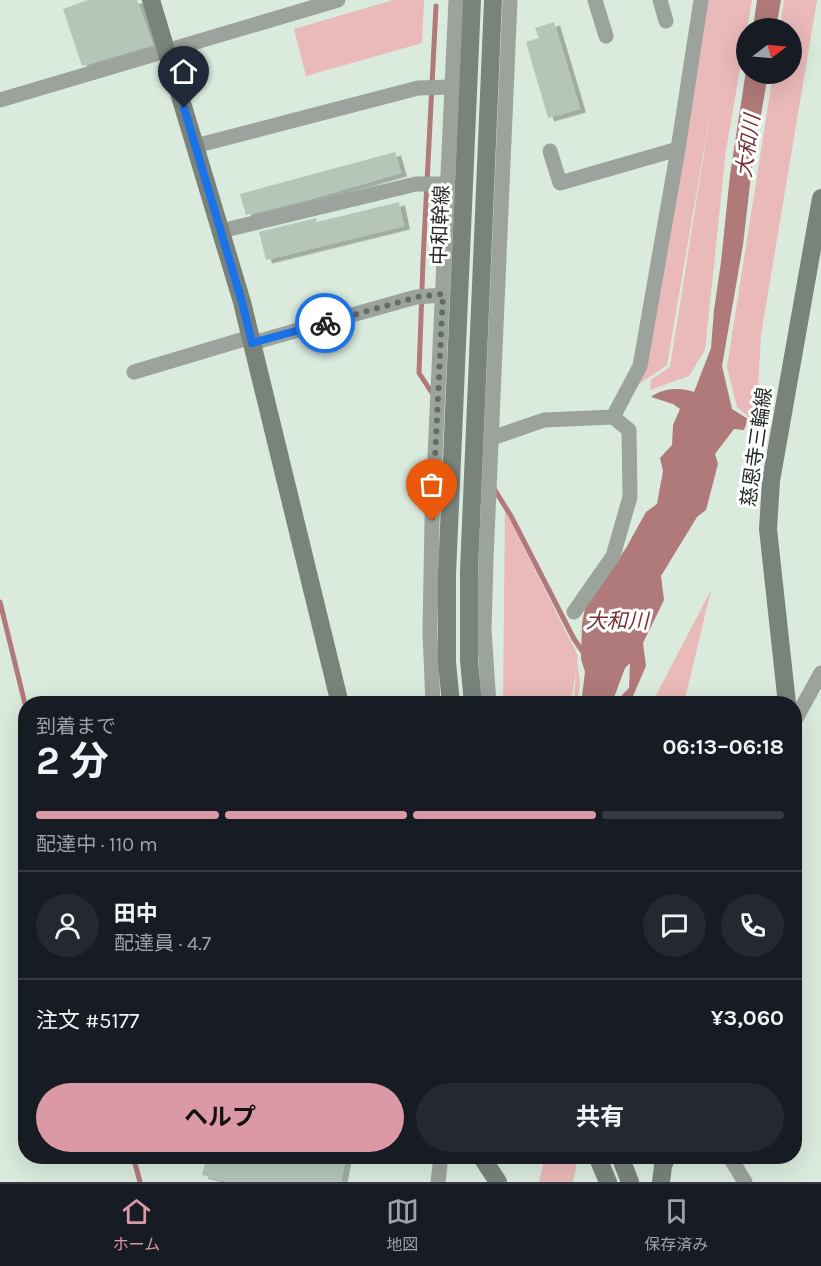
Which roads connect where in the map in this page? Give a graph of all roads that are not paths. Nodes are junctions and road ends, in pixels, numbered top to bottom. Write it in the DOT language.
graph roads {
  1 [pos="151,0"];
  2 [pos="338,0"];
  3 [pos="456,0"];
  4 [pos="472,0"];
  5 [pos="493,0"];
  6 [pos="510,0"];
  7 [pos="596,0"];
  8 [pos="660,0"];
  9 [pos="701,0"];
  10 [pos="666,21"];
  11 [pos="606,36"];
  12 [pos="167,51"];
  13 [pos="451,87"];
  14 [pos="0,100"];
  15 [pos="195,146"];
  16 [pos="678,149"];
  17 [pos="550,151"];
  18 [pos="448,184"];
  19 [pos="821,198"];
  20 [pos="221,231"];
  21 [pos="443,294"];
  22 [pos="251,340"];
  23 [pos="134,372"];
  24 [pos="613,417"];
  25 [pos="492,438"];
  26 [pos="574,612"];
  27 [pos="821,673"];
  28 [pos="338,696"];
  29 [pos="434,696"];
  30 [pos="450,696"];
  31 [pos="472,696"];
  32 [pos="488,696"];
  33 [pos="786,696"];
  34 [pos="802,707"];
  35 [pos="440,1164"];
  36 [pos="486,1164"];
  37 [pos="600,1164"];
  38 [pos="623,1164"];
  39 [pos="664,1164"];
  40 [pos="734,1164"];
  41 [pos="438,1182"];
  42 [pos="498,1182"];
  43 [pos="608,1182"];
  44 [pos="630,1182"];
  45 [pos="661,1182"];
  46 [pos="745,1182"];
  1 -- 12 [label="main road"];
  2 -- 12 [label="street"];
  3 -- 13 [label="street"];
  4 -- 30 [label="main road, 中和幹線"];
  5 -- 31 [label="main road"];
  6 -- 25 [label="street"];
  7 -- 11 [label="street"];
  8 -- 10 [label="street"];
  9 -- 16 [label="street"];
  12 -- 14 [label="street"];
  12 -- 15 [label="main road"];
  13 -- 15 [label="street"];
  13 -- 18 [label="street"];
  15 -- 20 [label="main road"];
  16 -- 17 [label="street"];
  16 -- 24 [label="street"];
  18 -- 20 [label="street"];
  18 -- 21 [label="street"];
  19 -- 33 [label="main road, 慈恩寺三輪線"];
  20 -- 22 [label="main road"];
  21 -- 22 [label="street"];
  21 -- 29 [label="street"];
  22 -- 23 [label="street"];
  22 -- 28 [label="main road"];
  24 -- 25 [label="street"];
  24 -- 26 [label="street"];
  25 -- 32 [label="street"];
  27 -- 34 [label="street"];
  35 -- 41 [label="street"];
  36 -- 42 [label="main road"];
  37 -- 43 [label="main road"];
  38 -- 44 [label="main road"];
  39 -- 45 [label="main road"];
  40 -- 46 [label="street"];
}
